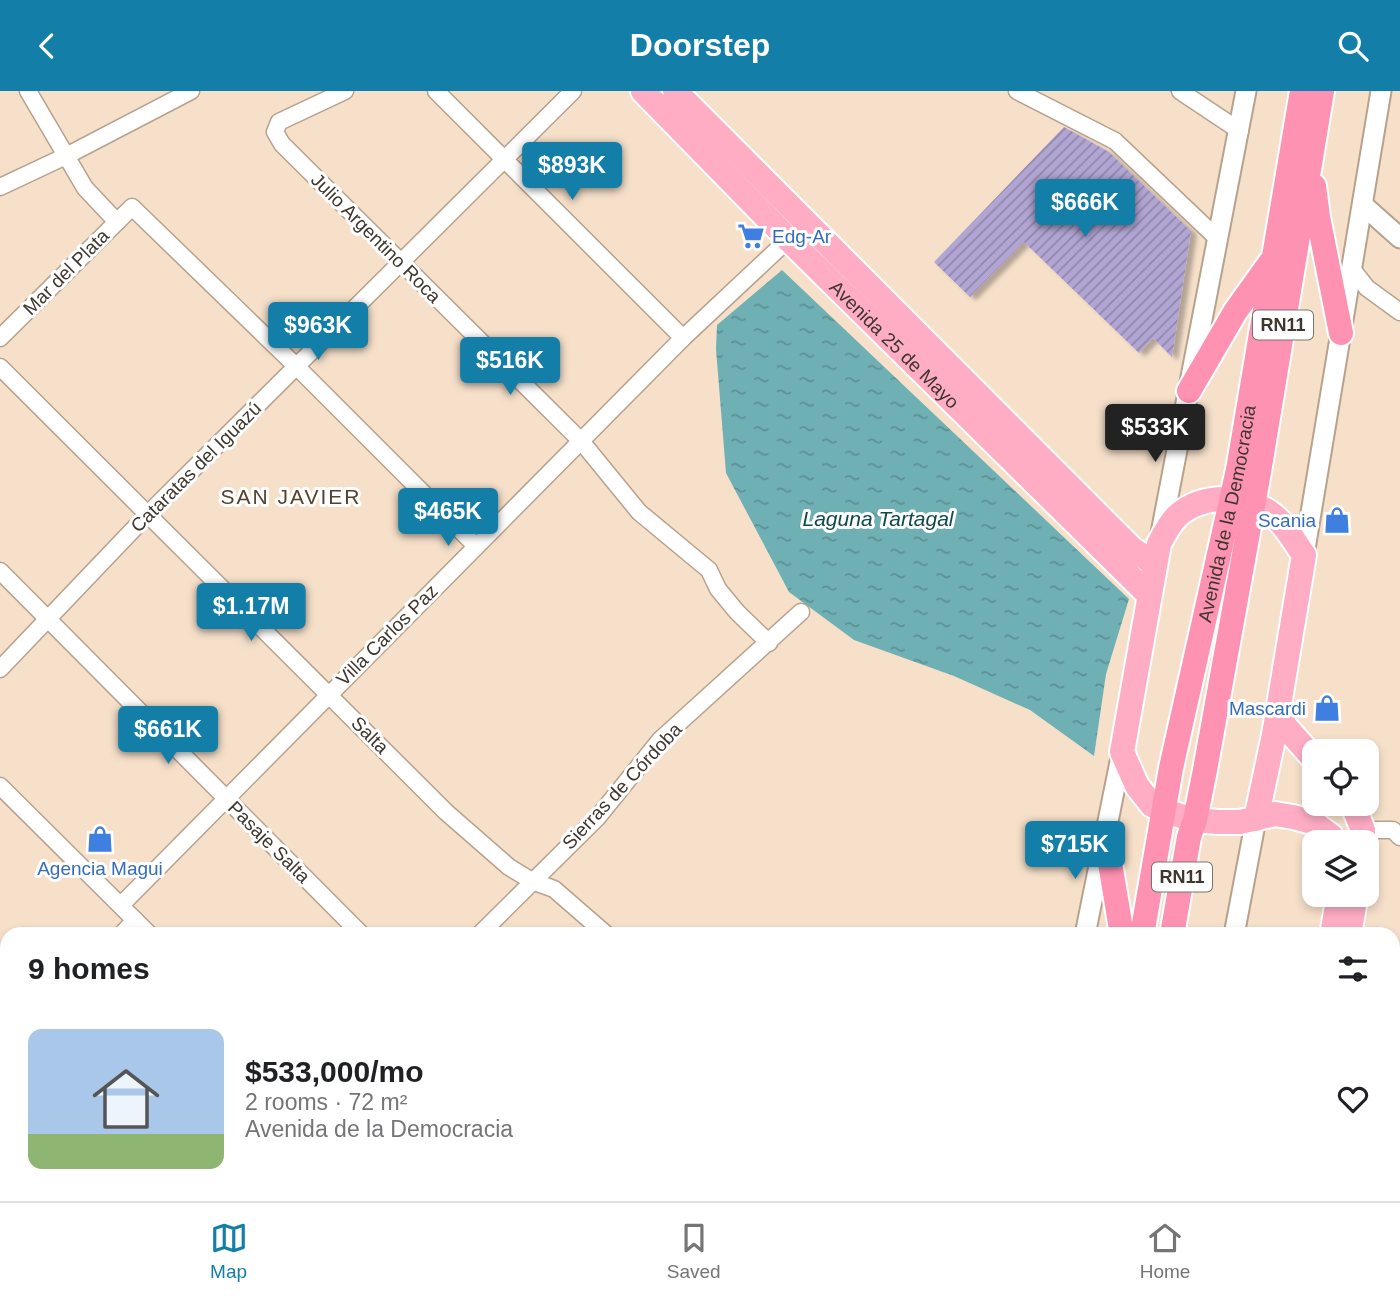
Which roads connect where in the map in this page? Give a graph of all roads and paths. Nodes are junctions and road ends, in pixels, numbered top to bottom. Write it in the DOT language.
graph roads {
  1 [pos="28,91"];
  2 [pos="191,91"];
  3 [pos="345,91"];
  4 [pos="436,91"];
  5 [pos="573,91"];
  6 [pos="643,91"];
  7 [pos="675,91"];
  8 [pos="1017,91"];
  9 [pos="1180,91"];
  10 [pos="1246,91"];
  11 [pos="1302,91"];
  12 [pos="1322,91"];
  13 [pos="1381,91"];
  14 [pos="1240,131"];
  15 [pos="1312,146"];
  16 [pos="68,155"];
  17 [pos="503,159"];
  18 [pos="0,187"];
  19 [pos="1363,205"];
  20 [pos="117,222"];
  21 [pos="806,222"];
  22 [pos="1400,238"];
  23 [pos="788,239"];
  24 [pos="1218,239"];
  25 [pos="1275,257"];
  26 [pos="400,262"];
  27 [pos="1352,269"];
  28 [pos="1400,312"];
  29 [pos="1341,333"];
  30 [pos="0,338"];
  31 [pos="683,338"];
  32 [pos="296,366"];
  33 [pos="0,367"];
  34 [pos="1189,391"];
  35 [pos="581,441"];
  36 [pos="1242,500"];
  37 [pos="148,515"];
  38 [pos="476,546"];
  39 [pos="1157,554"];
  40 [pos="1304,555"];
  41 [pos="0,571"];
  42 [pos="1149,595"];
  43 [pos="801,613"];
  44 [pos="48,618"];
  45 [pos="769,643"];
  46 [pos="0,669"];
  47 [pos="329,694"];
  48 [pos="1279,703"];
  49 [pos="1302,745"];
  50 [pos="1122,752"];
  51 [pos="0,786"];
  52 [pos="226,798"];
  53 [pos="1164,811"];
  54 [pos="1256,819"];
  55 [pos="1195,820"];
  56 [pos="1323,830"];
  57 [pos="1379,833"];
  58 [pos="1105,834"];
  59 [pos="1400,837"];
  60 [pos="531,881"];
  61 [pos="121,905"];
  62 [pos="1337,907"];
  63 [pos="1354,907"];
  64 [pos="135,920"];
  65 [pos="128,927"];
  66 [pos="142,927"];
  67 [pos="354,927"];
  68 [pos="487,927"];
  69 [pos="598,927"];
  70 [pos="1087,927"];
  71 [pos="1121,927"];
  72 [pos="1143,927"];
  73 [pos="1173,927"];
  74 [pos="1236,927"];
  75 [pos="1333,927"];
  76 [pos="1350,927"];
  1 -- 16 [label="street"];
  2 -- 16 [label="street"];
  3 -- 26 [label="street, Julio Argentino Roca"];
  4 -- 17 [label="street"];
  5 -- 17 [label="street, Cataratas del Iguazú"];
  6 -- 23 [label="main road, Avenida 25 de Mayo"];
  7 -- 21 [label="main road, Avenida 25 de Mayo"];
  8 -- 24 [label="street"];
  9 -- 14 [label="street"];
  10 -- 14 [label="street"];
  11 -- 25 [label="highway, Avenida de la Democracia / RN11"];
  12 -- 15 [label="highway, Avenida de la Democracia / RN11"];
  13 -- 19 [label="street, RN11"];
  14 -- 24 [label="street"];
  15 -- 29 [label="highway, RN11"];
  15 -- 36 [label="highway, Avenida de la Democracia / RN11"];
  16 -- 18 [label="street"];
  16 -- 20 [label="street"];
  17 -- 26 [label="street, Cataratas del Iguazú"];
  17 -- 31 [label="street"];
  19 -- 22 [label="street"];
  19 -- 27 [label="street, RN11"];
  20 -- 30 [label="street, Mar del Plata"];
  20 -- 32 [label="street, Mar del Plata"];
  21 -- 23 [label="street, Villa Carlos Paz"];
  21 -- 39 [label="main road, Avenida 25 de Mayo"];
  23 -- 31 [label="street, Villa Carlos Paz"];
  23 -- 42 [label="main road, Avenida 25 de Mayo"];
  24 -- 34 [label="street"];
  25 -- 34 [label="highway"];
  25 -- 36 [label="highway, Avenida de la Democracia / RN11"];
  26 -- 32 [label="street, Cataratas del Iguazú"];
  26 -- 35 [label="street, Julio Argentino Roca"];
  27 -- 28 [label="street"];
  27 -- 29 [label="street, RN11"];
  29 -- 40 [label="street, RN11"];
  31 -- 35 [label="street, Villa Carlos Paz"];
  32 -- 37 [label="street, Cataratas del Iguazú"];
  32 -- 38 [label="street"];
  33 -- 37 [label="street, Salta"];
  34 -- 39 [label="street"];
  35 -- 38 [label="street, Villa Carlos Paz"];
  35 -- 45 [label="street, Julio Argentino Roca"];
  36 -- 39 [label="main road"];
  36 -- 40 [label="main road"];
  36 -- 53 [label="highway, Avenida de la Democracia / RN11"];
  36 -- 55 [label="highway, Avenida de la Democracia / RN11"];
  37 -- 44 [label="street, Cataratas del Iguazú"];
  37 -- 47 [label="street, Salta"];
  38 -- 47 [label="street, Villa Carlos Paz"];
  39 -- 42 [label="main road"];
  40 -- 48 [label="main road, RN11"];
  41 -- 44 [label="street, Pasaje Salta"];
  42 -- 50 [label="main road"];
  43 -- 45 [label="street, Sierras de Córdoba"];
  44 -- 46 [label="street, Cataratas del Iguazú"];
  44 -- 52 [label="street, Pasaje Salta"];
  45 -- 60 [label="street, Sierras de Córdoba"];
  47 -- 52 [label="street, Villa Carlos Paz"];
  47 -- 60 [label="street, Salta"];
  48 -- 49 [label="main road"];
  48 -- 54 [label="main road, RN11"];
  50 -- 53 [label="main road"];
  50 -- 58 [label="street"];
  51 -- 61 [label="street"];
  52 -- 61 [label="street, Villa Carlos Paz"];
  52 -- 67 [label="street, Pasaje Salta"];
  53 -- 55 [label="main road"];
  53 -- 72 [label="highway, Avenida de la Democracia / RN11"];
  54 -- 55 [label="main road"];
  54 -- 56 [label="main road"];
  54 -- 74 [label="street, RN11"];
  55 -- 73 [label="highway, Avenida de la Democracia / RN11"];
  57 -- 59 [label="street"];
  58 -- 70 [label="street"];
  58 -- 71 [label="highway"];
  60 -- 68 [label="street, Sierras de Córdoba"];
  60 -- 69 [label="street, Salta"];
  61 -- 64 [label="street"];
  62 -- 75 [label="main road"];
  63 -- 76 [label="main road"];
  64 -- 65 [label="street"];
  64 -- 66 [label="street"];
}
